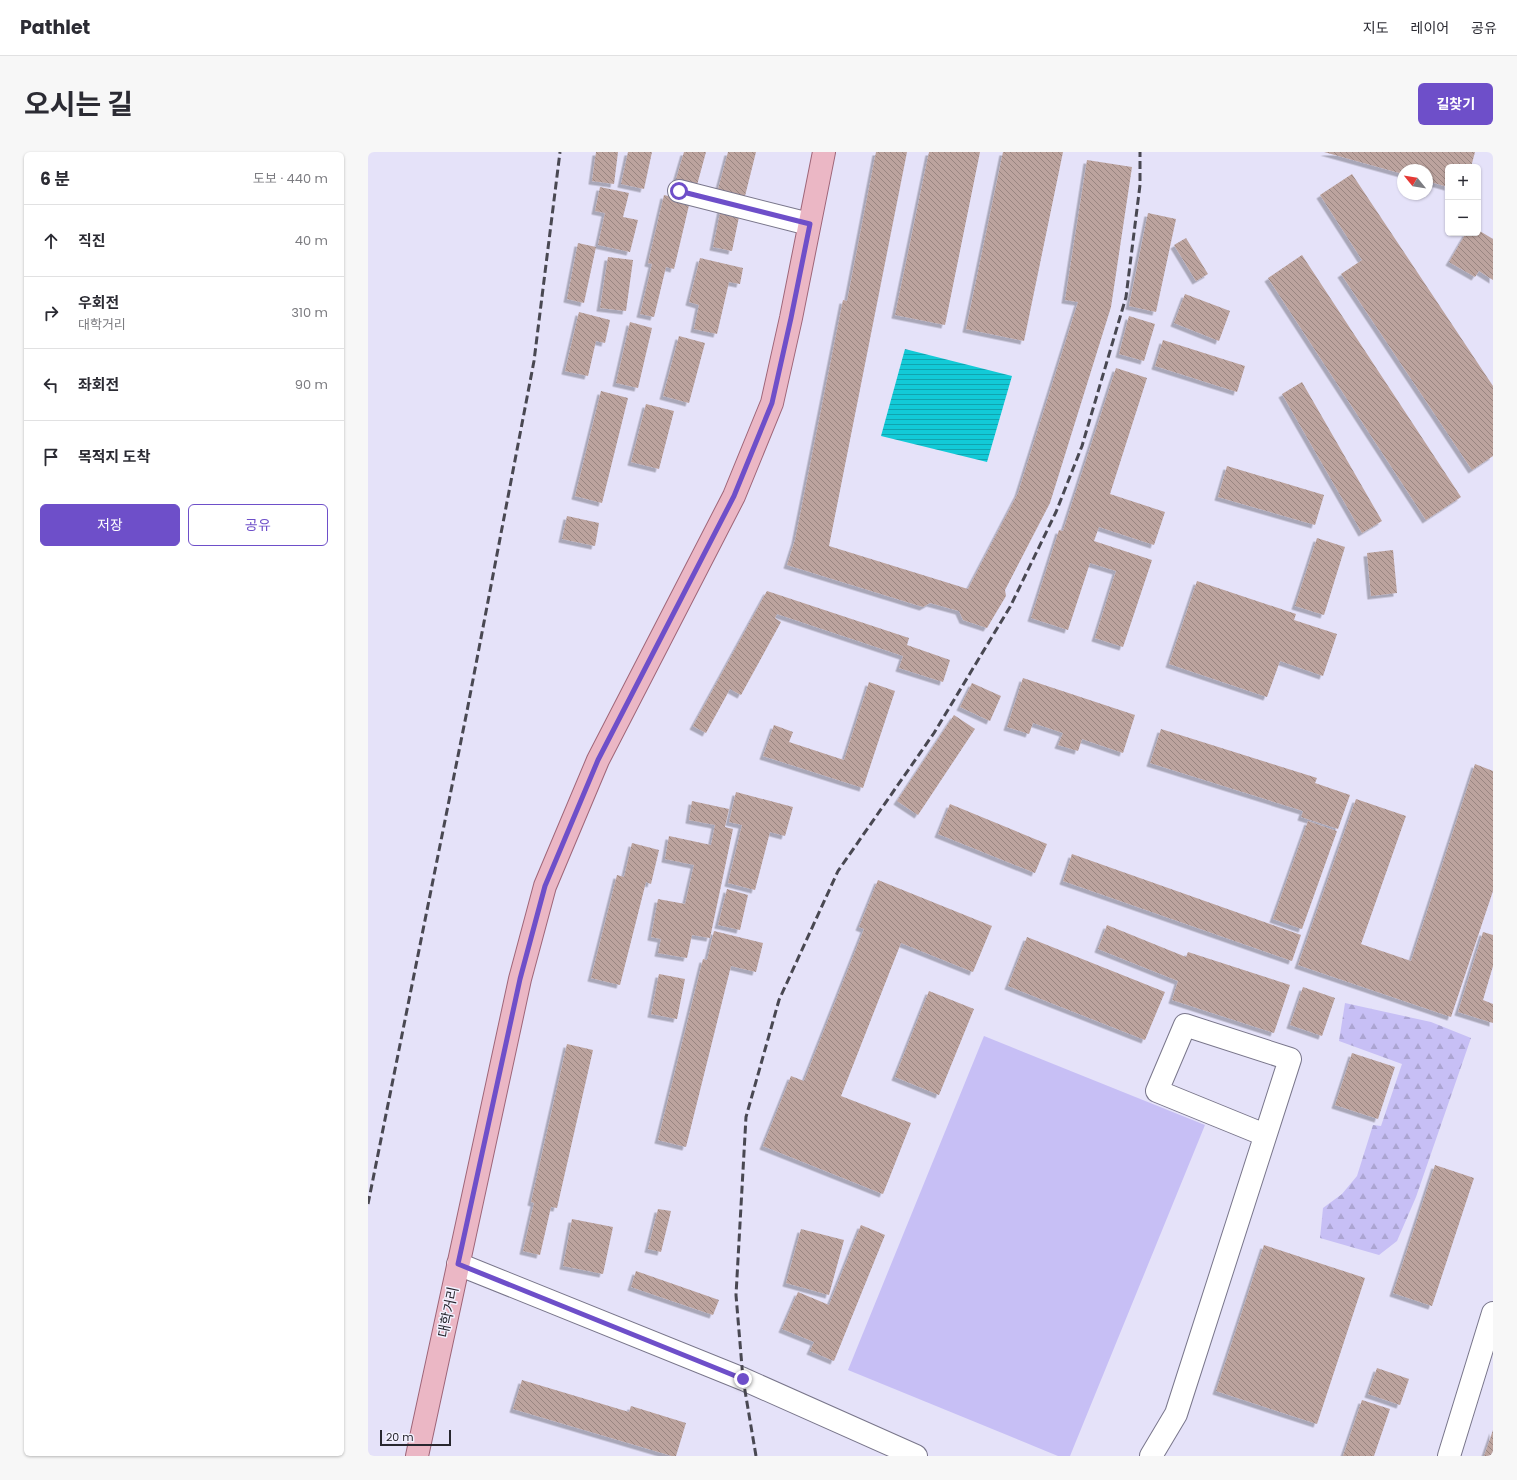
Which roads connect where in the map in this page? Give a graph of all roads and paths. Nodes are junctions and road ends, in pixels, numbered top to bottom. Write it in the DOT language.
graph roads {
  1 [pos="824,152"];
  2 [pos="679,191"];
  3 [pos="810,224"];
  4 [pos="1266,1135"];
  5 [pos="458,1264"];
  6 [pos="1493,1313"];
  7 [pos="417,1456"];
  8 [pos="916,1456"];
  9 [pos="1151,1456"];
  10 [pos="1449,1456"];
  1 -- 3 [label="main road, 대학거리"];
  2 -- 3 [label="street"];
  3 -- 5 [label="main road, 대학거리"];
  4 -- 4 [label="street"];
  4 -- 9 [label="street"];
  5 -- 7 [label="main road, 대학거리"];
  5 -- 8 [label="street"];
  6 -- 10 [label="street"];
}
